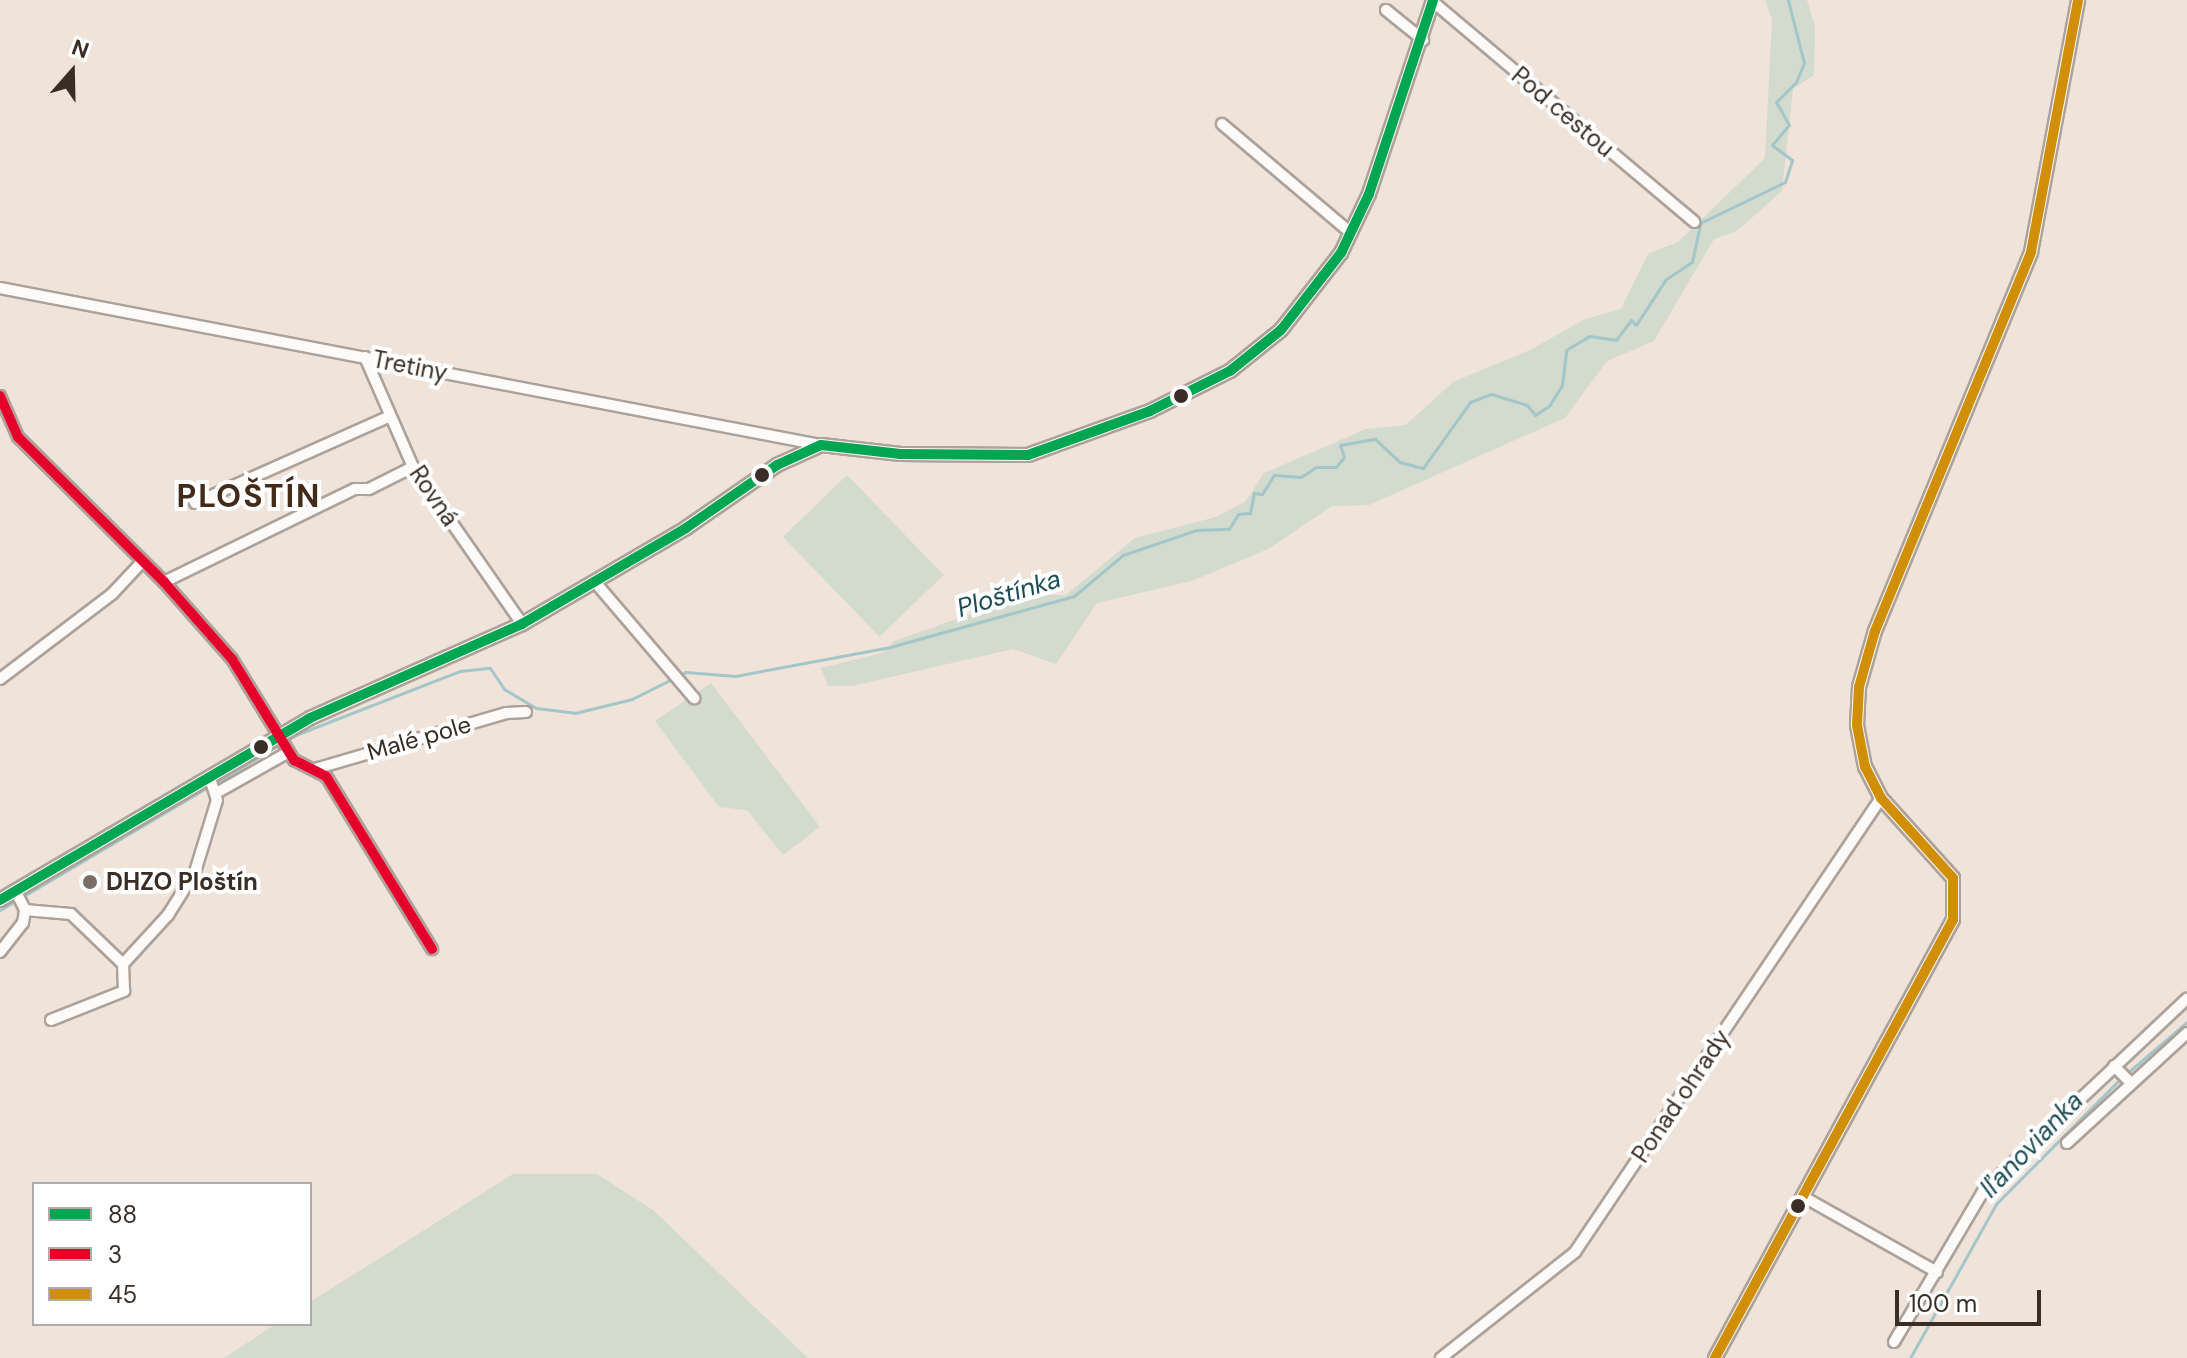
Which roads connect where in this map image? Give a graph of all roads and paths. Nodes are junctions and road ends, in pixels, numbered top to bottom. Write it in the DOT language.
graph roads {
  1 [pos="2078,0"];
  2 [pos="1432,1"];
  3 [pos="1386,10"];
  4 [pos="1423,40"];
  5 [pos="1222,124"];
  6 [pos="1694,222"];
  7 [pos="1351,233"];
  8 [pos="0,288"];
  9 [pos="365,357"];
  10 [pos="0,396"];
  11 [pos="388,417"];
  12 [pos="821,445"];
  13 [pos="413,467"];
  14 [pos="195,503"];
  15 [pos="142,562"];
  16 [pos="164,582"];
  17 [pos="595,582"];
  18 [pos="522,624"];
  19 [pos="0,679"];
  20 [pos="694,698"];
  21 [pos="526,712"];
  22 [pos="282,745"];
  23 [pos="313,769"];
  24 [pos="214,785"];
  25 [pos="1881,798"];
  26 [pos="0,900"];
  27 [pos="21,900"];
  28 [pos="432,949"];
  29 [pos="0,952"];
  30 [pos="123,964"];
  31 [pos="2187,999"];
  32 [pos="51,1020"];
  33 [pos="2187,1033"];
  34 [pos="2124,1075"];
  35 [pos="2067,1143"];
  36 [pos="1802,1196"];
  37 [pos="1937,1272"];
  38 [pos="1894,1342"];
  39 [pos="1441,1358"];
  40 [pos="1715,1358"];
  1 -- 25 [label="street"];
  2 -- 4 [label="street"];
  2 -- 6 [label="street, Pod cestou"];
  3 -- 4 [label="street"];
  4 -- 7 [label="street"];
  5 -- 7 [label="street"];
  7 -- 12 [label="street"];
  8 -- 9 [label="street, Tretiny"];
  9 -- 11 [label="street, Rovná"];
  9 -- 12 [label="street, Tretiny"];
  10 -- 15 [label="street"];
  11 -- 13 [label="street, Rovná"];
  11 -- 14 [label="street"];
  12 -- 17 [label="street"];
  13 -- 16 [label="street"];
  13 -- 18 [label="street, Rovná"];
  15 -- 16 [label="street"];
  15 -- 19 [label="street"];
  16 -- 22 [label="street"];
  17 -- 18 [label="street"];
  17 -- 20 [label="street"];
  18 -- 22 [label="street"];
  21 -- 23 [label="street, Malé pole"];
  22 -- 23 [label="street"];
  22 -- 24 [label="street"];
  22 -- 24 [label="street"];
  23 -- 28 [label="street"];
  24 -- 27 [label="street"];
  24 -- 30 [label="street"];
  25 -- 36 [label="street"];
  25 -- 39 [label="street, Ponad ohrady"];
  26 -- 27 [label="street"];
  27 -- 29 [label="street"];
  27 -- 30 [label="street"];
  30 -- 32 [label="street"];
  31 -- 34 [label="street"];
  33 -- 34 [label="street"];
  34 -- 35 [label="street"];
  34 -- 37 [label="street"];
  36 -- 37 [label="street"];
  36 -- 40 [label="street"];
  37 -- 38 [label="street"];
}
